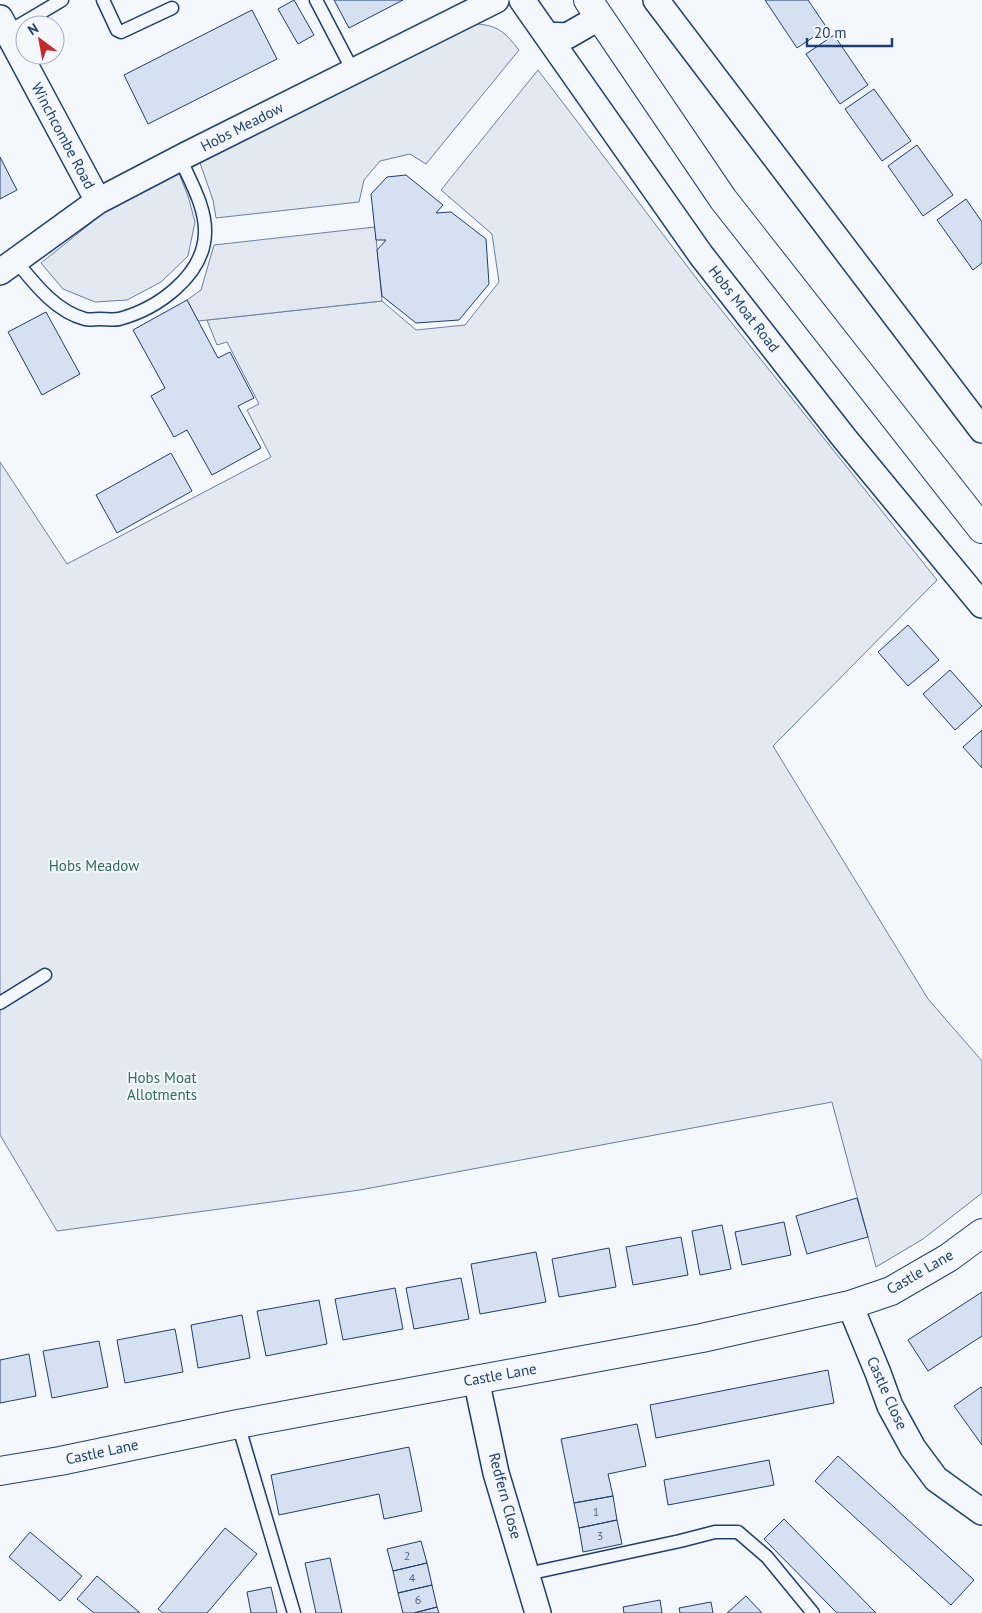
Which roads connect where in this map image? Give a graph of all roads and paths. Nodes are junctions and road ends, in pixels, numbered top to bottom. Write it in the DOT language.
graph roads {
  1 [pos="62,0"];
  2 [pos="103,0"];
  3 [pos="316,0"];
  4 [pos="496,0"];
  5 [pos="522,0"];
  6 [pos="656,0"];
  7 [pos="172,8"];
  8 [pos="594,8"];
  9 [pos="4,25"];
  10 [pos="546,35"];
  11 [pos="353,72"];
  12 [pos="180,158"];
  13 [pos="98,201"];
  14 [pos="8,266"];
  15 [pos="982,430"];
  16 [pos="982,529"];
  17 [pos="982,605"];
  18 [pos="45,975"];
  19 [pos="0,1003"];
  20 [pos="982,1233"];
  21 [pos="850,1305"];
  22 [pos="476,1379"];
  23 [pos="238,1424"];
  24 [pos="0,1471"];
  25 [pos="982,1512"];
  26 [pos="527,1574"];
  27 [pos="294,1613"];
  28 [pos="538,1613"];
  29 [pos="813,1613"];
  1 -- 9 [label="lane"];
  2 -- 7 [label="lane"];
  3 -- 11 [label="lane"];
  4 -- 11 [label="street, Hobs Meadow"];
  5 -- 10 [label="street, Hobs Moat Road"];
  6 -- 15 [label="street"];
  8 -- 10 [label="street"];
  8 -- 16 [label="street"];
  9 -- 13 [label="street, Winchcombe Road"];
  10 -- 17 [label="street, Hobs Moat Road"];
  11 -- 12 [label="street, Hobs Meadow"];
  12 -- 13 [label="street, Hobs Meadow"];
  12 -- 14 [label="lane"];
  13 -- 14 [label="street, Hobs Meadow"];
  18 -- 19 [label="lane"];
  20 -- 21 [label="street, Castle Lane"];
  21 -- 22 [label="street, Castle Lane"];
  21 -- 25 [label="street, Castle Close"];
  22 -- 23 [label="street, Castle Lane"];
  22 -- 26 [label="street, Redfern Close"];
  23 -- 24 [label="street, Castle Lane"];
  23 -- 27 [label="lane"];
  26 -- 28 [label="street, Redfern Close"];
  26 -- 29 [label="lane"];
}
